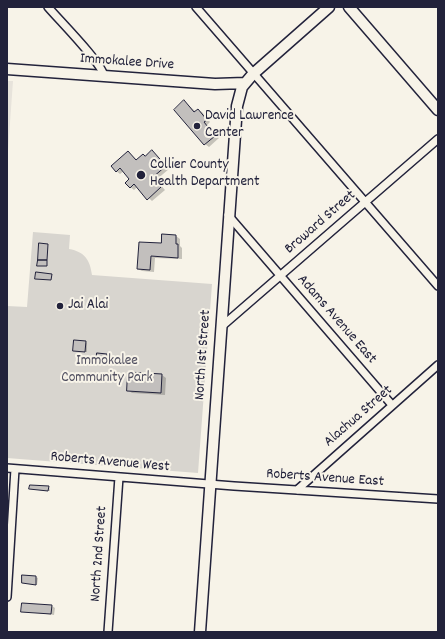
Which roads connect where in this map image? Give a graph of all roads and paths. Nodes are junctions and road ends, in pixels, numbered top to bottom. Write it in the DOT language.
graph roads {
  1 [pos="48,7"];
  2 [pos="196,7"];
  3 [pos="329,7"];
  4 [pos="349,7"];
  5 [pos="7,69"];
  6 [pos="253,74"];
  7 [pos="104,76"];
  8 [pos="245,83"];
  9 [pos="438,110"];
  10 [pos="438,139"];
  11 [pos="365,202"];
  12 [pos="228,215"];
  13 [pos="280,276"];
  14 [pos="438,286"];
  15 [pos="221,327"];
  16 [pos="438,365"];
  17 [pos="392,405"];
  18 [pos="7,468"];
  19 [pos="15,469"];
  20 [pos="119,477"];
  21 [pos="211,484"];
  22 [pos="297,490"];
  23 [pos="438,499"];
  24 [pos="7,598"];
  25 [pos="108,632"];
  26 [pos="200,632"];
  1 -- 7 [label="street"];
  2 -- 6 [label="street"];
  3 -- 6 [label="street"];
  4 -- 9 [label="street"];
  5 -- 7 [label="street, Immokalee Drive"];
  6 -- 8 [label="street"];
  6 -- 11 [label="street"];
  7 -- 8 [label="street, Immokalee Drive"];
  8 -- 12 [label="street, North 1st Street"];
  10 -- 11 [label="street, Broward Street"];
  11 -- 13 [label="street, Broward Street"];
  11 -- 14 [label="street"];
  12 -- 13 [label="street, Adams Avenue East"];
  12 -- 15 [label="street, North 1st Street"];
  13 -- 15 [label="street, Broward Street"];
  13 -- 17 [label="street, Adams Avenue East"];
  15 -- 21 [label="street, North 1st Street"];
  16 -- 17 [label="street, Alachua Street"];
  17 -- 22 [label="street, Alachua Street"];
  18 -- 19 [label="street, Roberts Avenue West"];
  19 -- 20 [label="street, Roberts Avenue West"];
  19 -- 24 [label="street"];
  20 -- 21 [label="street, Roberts Avenue West"];
  20 -- 25 [label="street, North 2nd Street"];
  21 -- 22 [label="street, Roberts Avenue East"];
  21 -- 26 [label="street, North 1st Street"];
  22 -- 23 [label="street, Roberts Avenue East"];
}
